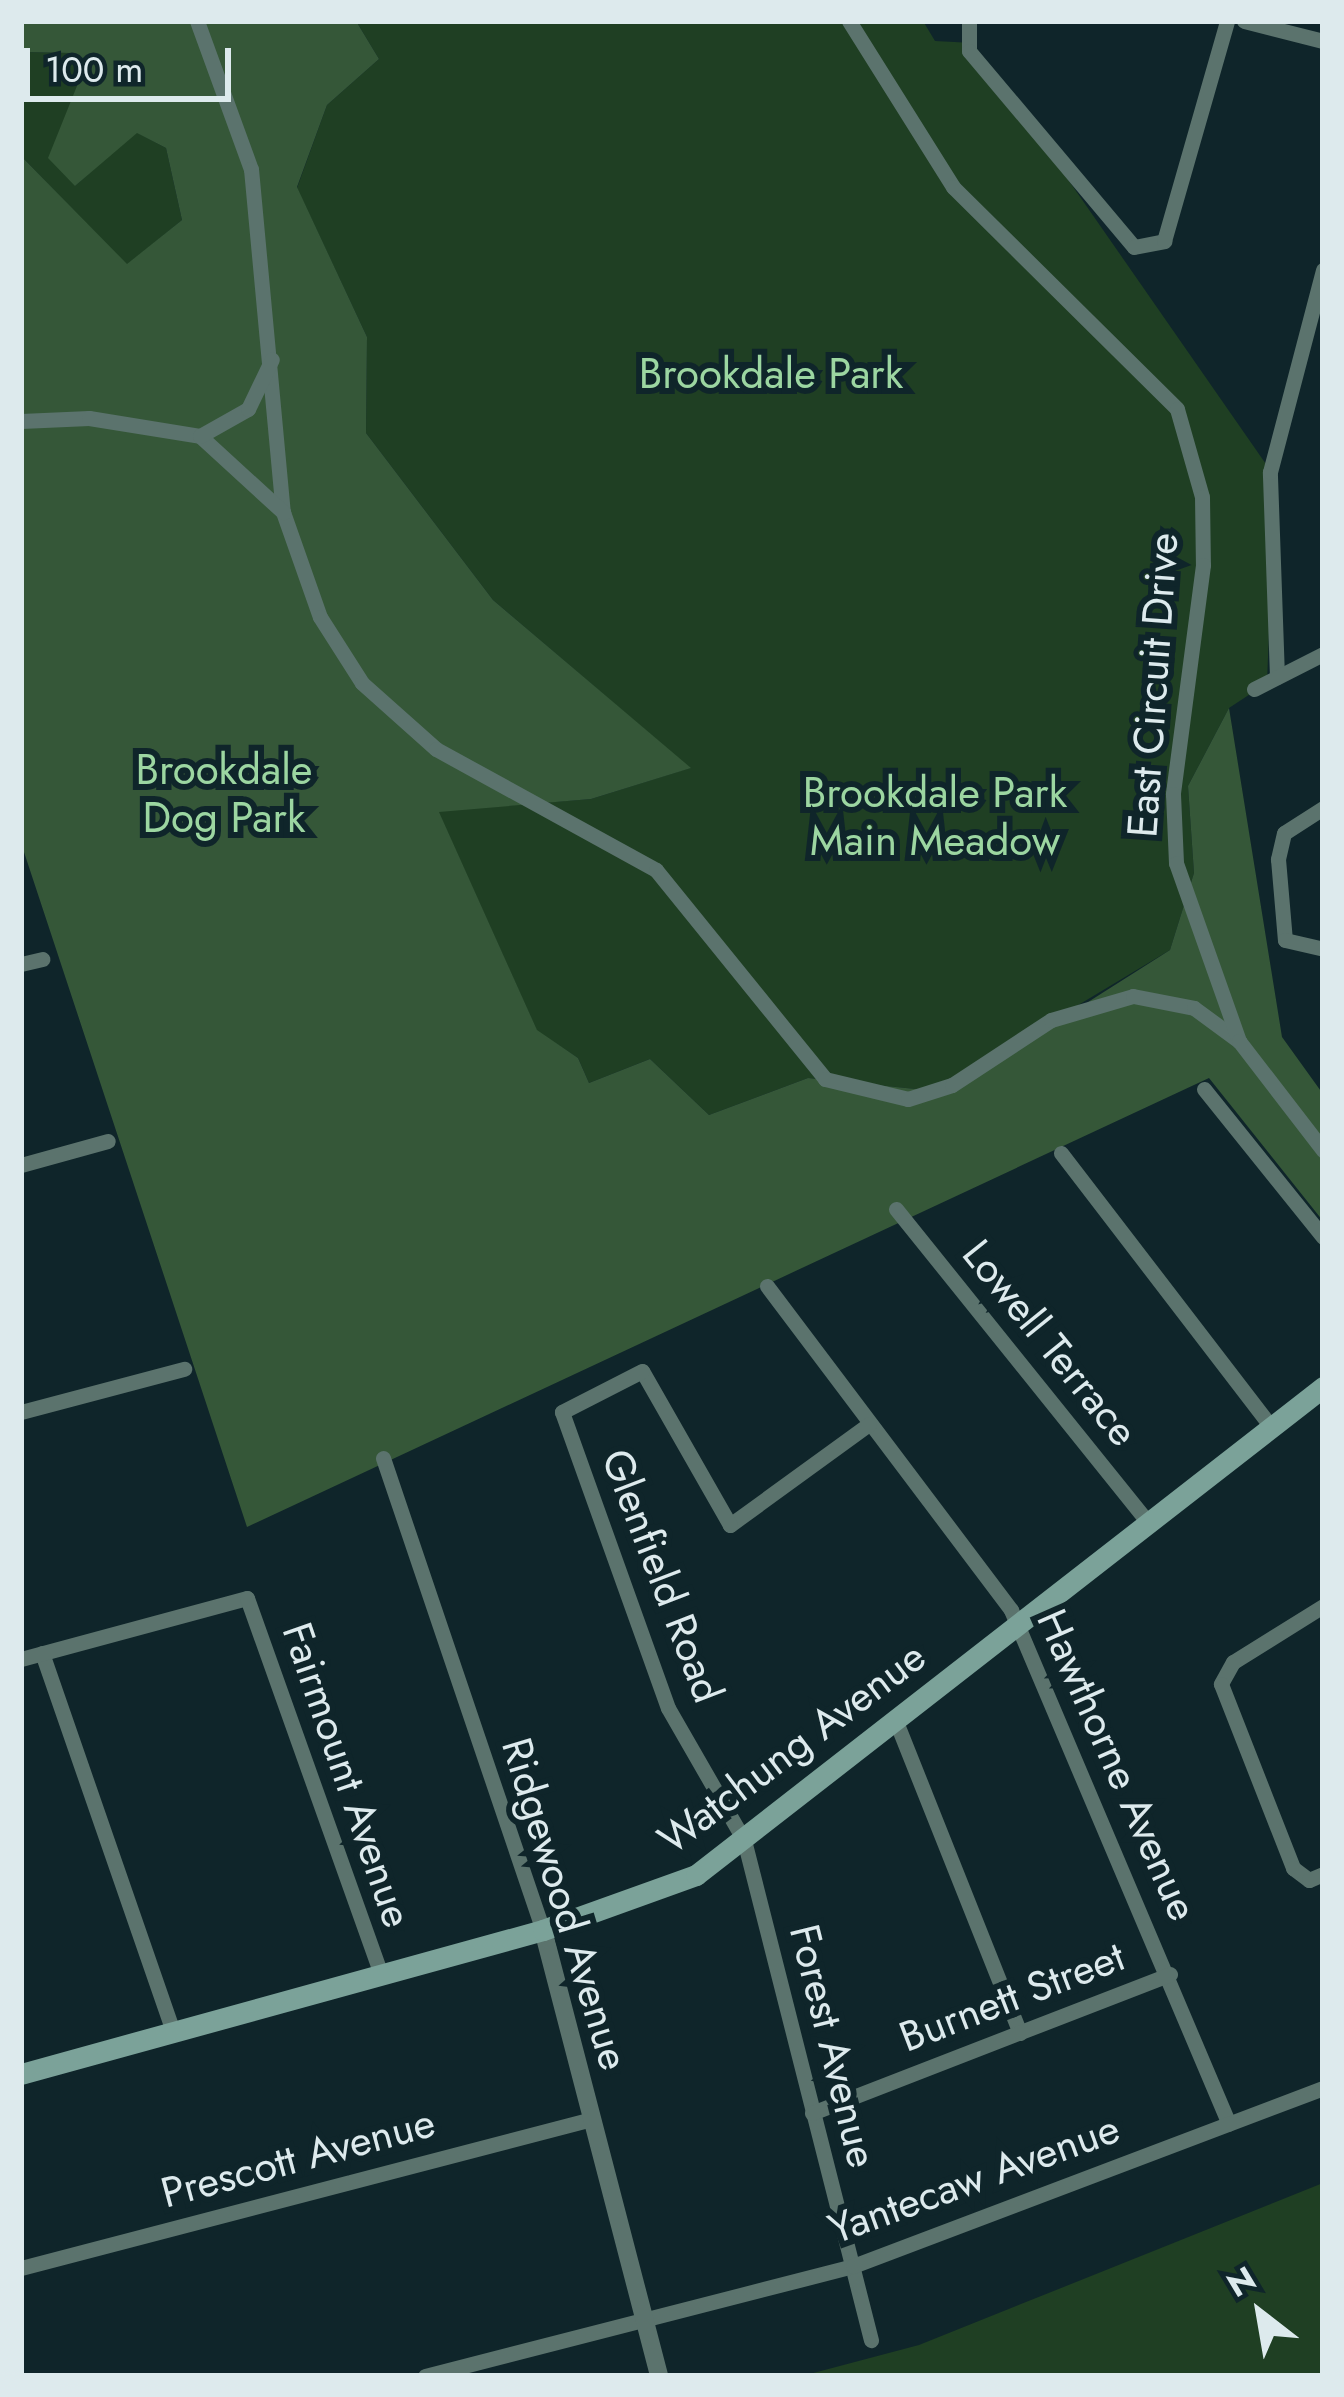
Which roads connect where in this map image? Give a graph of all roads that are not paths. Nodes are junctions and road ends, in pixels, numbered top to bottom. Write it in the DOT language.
graph roads {
  1 [pos="197,21"];
  2 [pos="849,21"];
  3 [pos="969,21"];
  4 [pos="1227,21"];
  5 [pos="1244,21"];
  6 [pos="1323,41"];
  7 [pos="1323,270"];
  8 [pos="274,353"];
  9 [pos="21,421"];
  10 [pos="200,436"];
  11 [pos="283,512"];
  12 [pos="1323,654"];
  13 [pos="1277,677"];
  14 [pos="1254,689"];
  15 [pos="1323,808"];
  16 [pos="1323,949"];
  17 [pos="42,958"];
  18 [pos="21,964"];
  19 [pos="1239,1041"];
  20 [pos="1204,1089"];
  21 [pos="108,1141"];
  22 [pos="1323,1150"];
  23 [pos="1061,1153"];
  24 [pos="21,1165"];
  25 [pos="896,1209"];
  26 [pos="1323,1237"];
  27 [pos="767,1286"];
  28 [pos="184,1369"];
  29 [pos="1323,1387"];
  30 [pos="21,1412"];
  31 [pos="869,1424"];
  32 [pos="1271,1426"];
  33 [pos="383,1458"];
  34 [pos="1148,1522"];
  35 [pos="1323,1606"];
  36 [pos="1018,1624"];
  37 [pos="42,1653"];
  38 [pos="21,1659"];
  39 [pos="895,1719"];
  40 [pos="743,1840"];
  41 [pos="1323,1874"];
  42 [pos="543,1930"];
  43 [pos="1170,1974"];
  44 [pos="381,1975"];
  45 [pos="173,2032"];
  46 [pos="1020,2033"];
  47 [pos="21,2074"];
  48 [pos="1323,2088"];
  49 [pos="812,2113"];
  50 [pos="592,2119"];
  51 [pos="1228,2124"];
  52 [pos="853,2266"];
  53 [pos="21,2268"];
  54 [pos="643,2315"];
  55 [pos="871,2339"];
  56 [pos="428,2376"];
  57 [pos="659,2376"];
  1 -- 8 [label="street"];
  2 -- 19 [label="street, East Circuit Drive"];
  3 -- 4 [label="street"];
  5 -- 6 [label="street"];
  7 -- 13 [label="street"];
  8 -- 10 [label="street"];
  8 -- 11 [label="street"];
  9 -- 10 [label="street"];
  10 -- 11 [label="street"];
  11 -- 19 [label="street"];
  12 -- 13 [label="street"];
  13 -- 14 [label="street"];
  15 -- 16 [label="street"];
  17 -- 18 [label="street"];
  19 -- 22 [label="street"];
  20 -- 26 [label="street"];
  21 -- 24 [label="street"];
  23 -- 32 [label="street"];
  25 -- 34 [label="street, Lowell Terrace"];
  27 -- 31 [label="street, Hawthorne Avenue"];
  28 -- 30 [label="street"];
  29 -- 32 [label="main road, Watchung Avenue"];
  31 -- 36 [label="street, Hawthorne Avenue"];
  31 -- 40 [label="street, Glenfield Road"];
  32 -- 34 [label="main road, Watchung Avenue"];
  33 -- 42 [label="street, Ridgewood Avenue"];
  34 -- 36 [label="main road, Watchung Avenue"];
  35 -- 41 [label="street"];
  36 -- 39 [label="main road, Watchung Avenue"];
  36 -- 43 [label="street, Hawthorne Avenue"];
  37 -- 38 [label="street"];
  37 -- 44 [label="street, Fairmount Avenue"];
  37 -- 45 [label="street"];
  39 -- 40 [label="main road, Watchung Avenue"];
  39 -- 46 [label="street"];
  40 -- 42 [label="main road, Watchung Avenue"];
  40 -- 49 [label="street, Forest Avenue"];
  42 -- 44 [label="main road, Watchung Avenue"];
  42 -- 50 [label="street, Ridgewood Avenue"];
  43 -- 46 [label="street, Burnett Street"];
  43 -- 51 [label="street, Hawthorne Avenue"];
  44 -- 45 [label="main road, Watchung Avenue"];
  45 -- 47 [label="main road, Watchung Avenue"];
  46 -- 49 [label="street, Burnett Street"];
  48 -- 51 [label="street, Yantecaw Avenue"];
  49 -- 52 [label="street, Forest Avenue"];
  50 -- 53 [label="street, Prescott Avenue"];
  50 -- 54 [label="street, Ridgewood Avenue"];
  51 -- 52 [label="street, Yantecaw Avenue"];
  52 -- 54 [label="street, Yantecaw Avenue"];
  52 -- 55 [label="street, Forest Avenue"];
  54 -- 56 [label="street, Yantecaw Avenue"];
  54 -- 57 [label="street, Ridgewood Avenue"];
}
